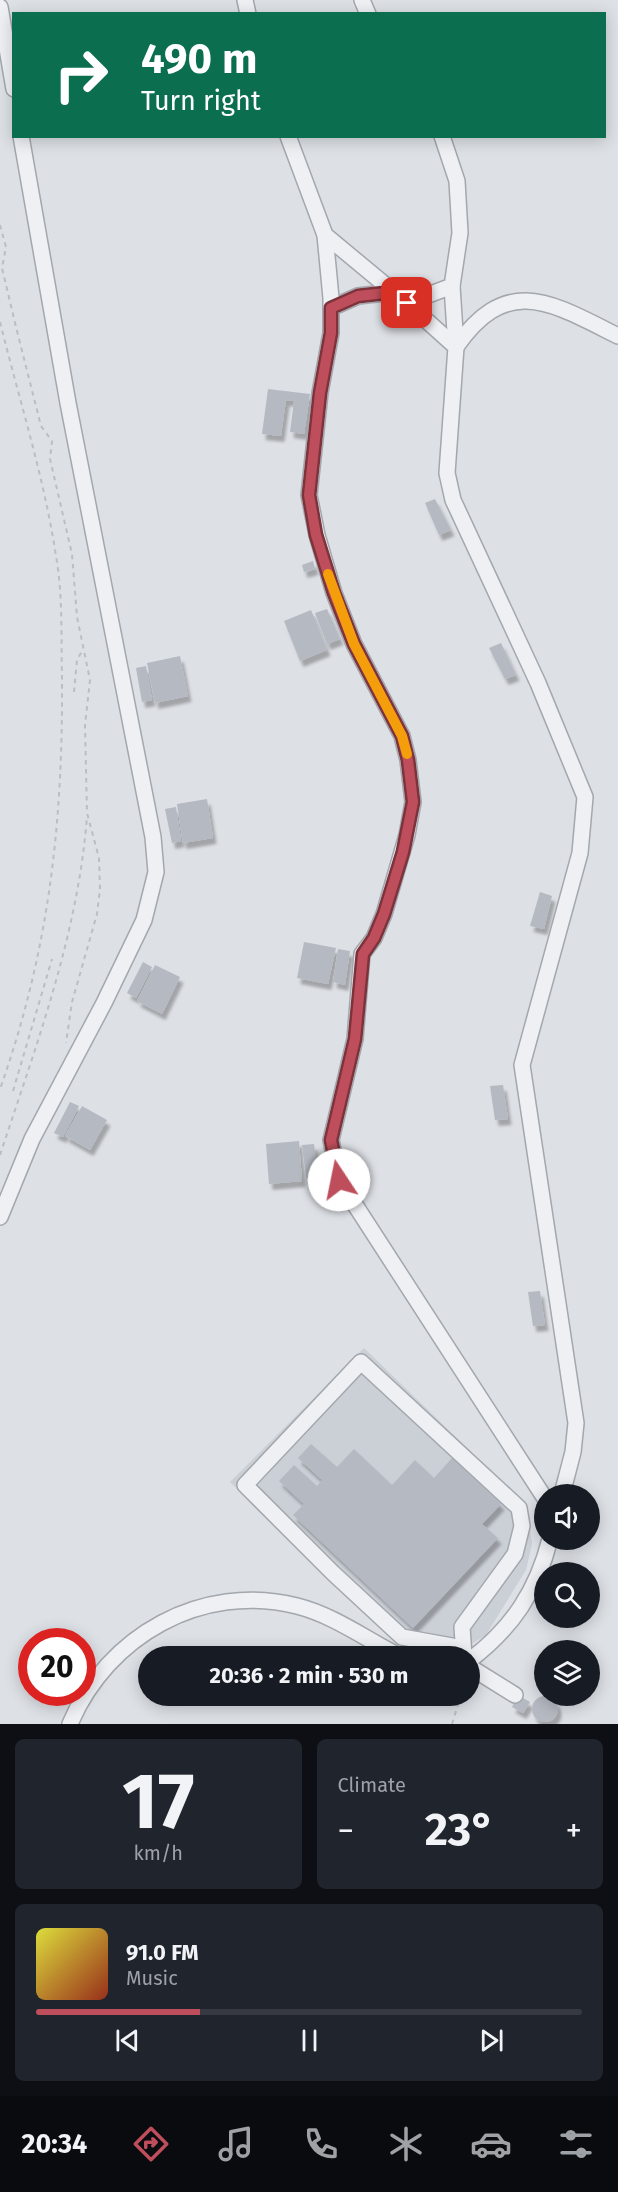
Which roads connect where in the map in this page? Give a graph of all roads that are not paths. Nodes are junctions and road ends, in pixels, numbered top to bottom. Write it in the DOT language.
graph roads {
  1 [pos="0,7"];
  2 [pos="12,77"];
  3 [pos="21,138"];
  4 [pos="289,138"];
  5 [pos="443,138"];
  6 [pos="326,235"];
  7 [pos="452,286"];
  8 [pos="394,292"];
  9 [pos="407,303"];
  10 [pos="331,308"];
  11 [pos="618,336"];
  12 [pos="456,347"];
  13 [pos="0,1217"];
  14 [pos="536,1484"];
  15 [pos="565,1484"];
  16 [pos="546,1550"];
  17 [pos="380,1646"];
  18 [pos="452,1646"];
  19 [pos="463,1646"];
  20 [pos="480,1652"];
  21 [pos="480,1673"];
  22 [pos="515,1695"];
  23 [pos="70,1724"];
  1 -- 2 [label="lane"];
  3 -- 13 [label="lane"];
  4 -- 6 [label="lane"];
  5 -- 7 [label="lane"];
  6 -- 8 [label="lane"];
  6 -- 10 [label="lane"];
  7 -- 9 [label="lane"];
  7 -- 12 [label="lane"];
  8 -- 9 [label="lane"];
  8 -- 10 [label="lane"];
  9 -- 12 [label="lane"];
  10 -- 14 [label="lane"];
  11 -- 12 [label="lane"];
  12 -- 15 [label="lane"];
  16 -- 20 [label="lane"];
  17 -- 23 [label="lane"];
  18 -- 19 [label="lane"];
  21 -- 22 [label="lane"];
}
